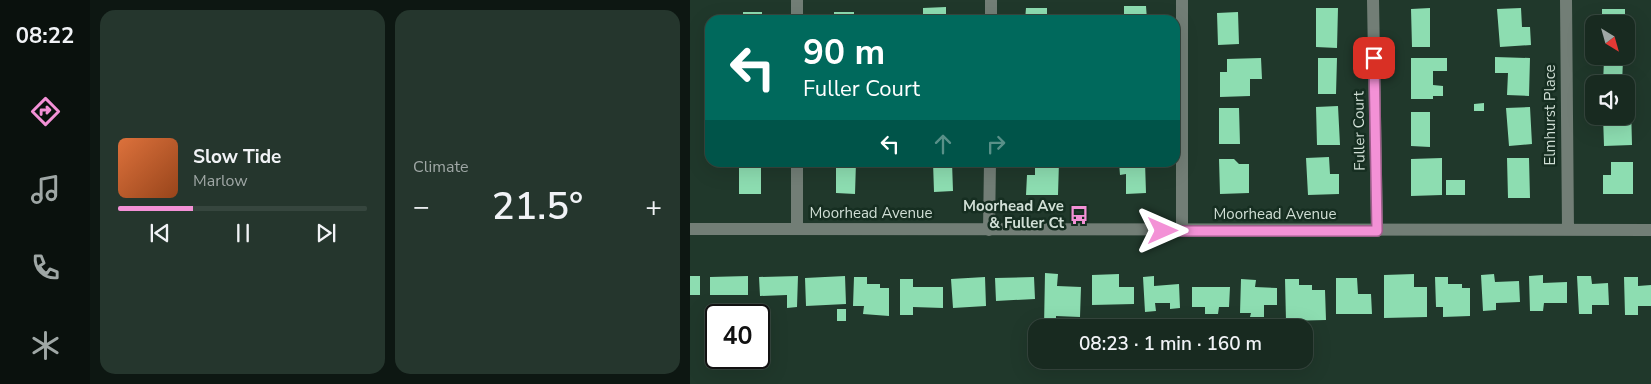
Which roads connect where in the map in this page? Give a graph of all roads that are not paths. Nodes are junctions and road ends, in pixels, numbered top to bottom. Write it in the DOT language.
graph roads {
  1 [pos="797,0"];
  2 [pos="991,0"];
  3 [pos="1182,0"];
  4 [pos="1373,0"];
  5 [pos="1566,0"];
  6 [pos="797,15"];
  7 [pos="991,15"];
  8 [pos="797,167"];
  9 [pos="990,167"];
  10 [pos="690,229"];
  11 [pos="797,229"];
  12 [pos="989,230"];
  13 [pos="1568,230"];
  14 [pos="1651,230"];
  15 [pos="1182,231"];
  16 [pos="1377,231"];
  1 -- 6 [label="street"];
  2 -- 7 [label="street"];
  3 -- 15 [label="street"];
  4 -- 16 [label="street, Fuller Court"];
  5 -- 13 [label="street, Elmhurst Place"];
  8 -- 11 [label="street"];
  9 -- 12 [label="street"];
  10 -- 11 [label="street, Moorhead Avenue"];
  11 -- 12 [label="street, Moorhead Avenue"];
  12 -- 15 [label="street, Moorhead Avenue"];
  13 -- 14 [label="street, Moorhead Avenue"];
  13 -- 16 [label="street, Moorhead Avenue"];
  15 -- 16 [label="street, Moorhead Avenue"];
}
